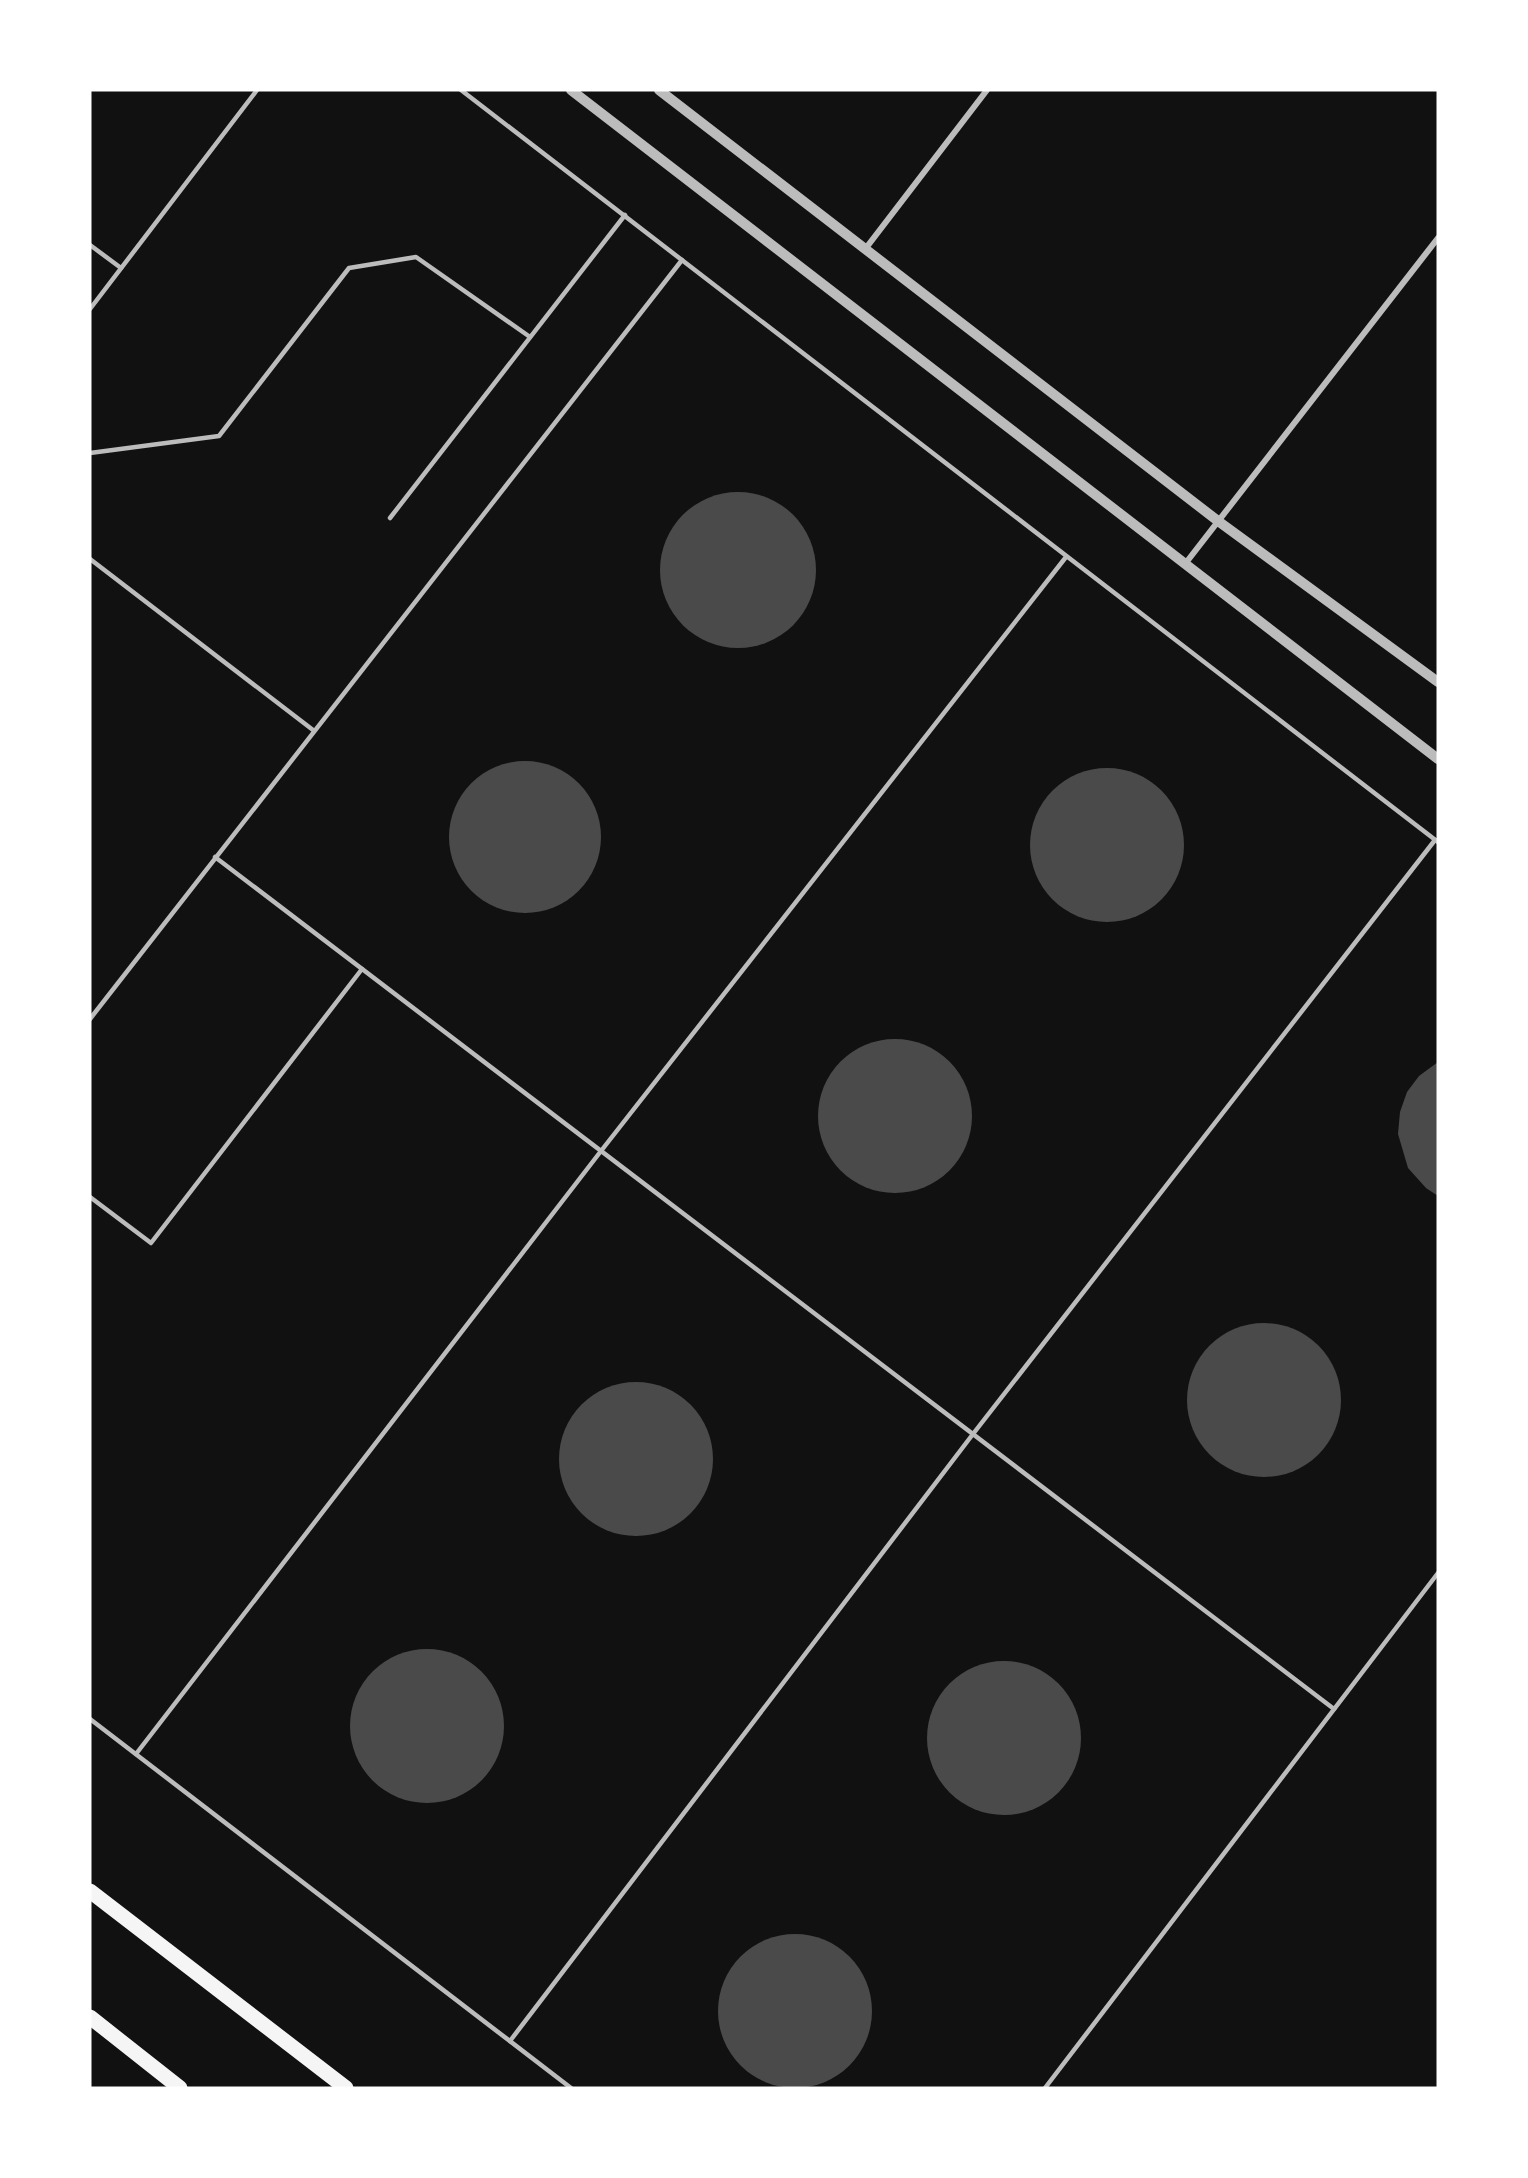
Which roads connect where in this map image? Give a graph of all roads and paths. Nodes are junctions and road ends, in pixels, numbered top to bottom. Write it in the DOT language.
graph roads {
  1 [pos="257,90"];
  2 [pos="461,90"];
  3 [pos="571,90"];
  4 [pos="659,90"];
  5 [pos="987,90"];
  6 [pos="625,215"];
  7 [pos="1438,238"];
  8 [pos="90,245"];
  9 [pos="866,248"];
  10 [pos="682,260"];
  11 [pos="121,268"];
  12 [pos="90,309"];
  13 [pos="530,337"];
  14 [pos="90,453"];
  15 [pos="390,518"];
  16 [pos="1218,521"];
  17 [pos="1066,557"];
  18 [pos="90,559"];
  19 [pos="1185,564"];
  20 [pos="1438,682"];
  21 [pos="313,730"];
  22 [pos="1438,759"];
  23 [pos="1437,841"];
  24 [pos="215,857"];
  25 [pos="362,969"];
  26 [pos="90,1019"];
  27 [pos="601,1151"];
  28 [pos="90,1197"];
  29 [pos="973,1434"];
  30 [pos="1438,1573"];
  31 [pos="1334,1709"];
  32 [pos="90,1719"];
  33 [pos="136,1754"];
  34 [pos="90,1891"];
  35 [pos="90,2017"];
  36 [pos="510,2041"];
  37 [pos="180,2088"];
  38 [pos="346,2088"];
  39 [pos="571,2088"];
  40 [pos="1045,2088"];
  1 -- 11 [label="lane"];
  2 -- 6 [label="lane"];
  3 -- 19 [label="street"];
  4 -- 9 [label="street"];
  5 -- 9 [label="street"];
  6 -- 10 [label="lane"];
  6 -- 13 [label="lane"];
  7 -- 16 [label="street"];
  8 -- 11 [label="lane"];
  9 -- 16 [label="street"];
  10 -- 17 [label="lane"];
  10 -- 21 [label="lane"];
  11 -- 12 [label="lane"];
  13 -- 14 [label="lane"];
  13 -- 15 [label="lane"];
  16 -- 19 [label="street"];
  16 -- 20 [label="street"];
  17 -- 23 [label="lane"];
  17 -- 27 [label="lane"];
  18 -- 21 [label="lane"];
  19 -- 22 [label="street"];
  21 -- 24 [label="lane"];
  23 -- 29 [label="lane"];
  24 -- 25 [label="lane"];
  24 -- 26 [label="lane"];
  25 -- 27 [label="lane"];
  25 -- 28 [label="lane"];
  27 -- 29 [label="lane"];
  27 -- 33 [label="lane"];
  29 -- 31 [label="lane"];
  29 -- 36 [label="lane"];
  30 -- 31 [label="lane"];
  31 -- 40 [label="lane"];
  32 -- 33 [label="lane"];
  33 -- 36 [label="lane"];
  34 -- 38 [label="main road"];
  35 -- 37 [label="main road"];
  36 -- 39 [label="lane"];
}
